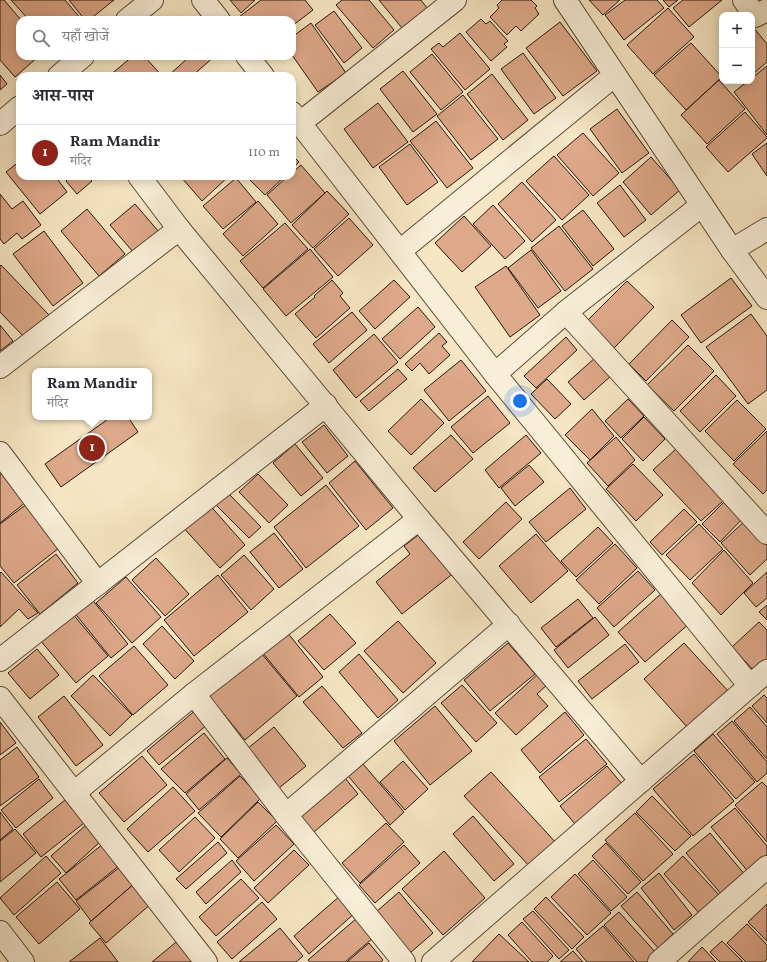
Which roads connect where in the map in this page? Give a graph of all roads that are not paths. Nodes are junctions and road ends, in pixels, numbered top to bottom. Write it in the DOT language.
graph roads {
  1 [pos="152,0"];
  2 [pos="203,0"];
  3 [pos="455,0"];
  4 [pos="565,0"];
  5 [pos="744,0"];
  6 [pos="767,10"];
  7 [pos="132,16"];
  8 [pos="216,16"];
  9 [pos="78,60"];
  10 [pos="250,60"];
  11 [pos="64,72"];
  12 [pos="260,72"];
  13 [pos="615,75"];
  14 [pos="16,110"];
  15 [pos="296,118"];
  16 [pos="0,124"];
  17 [pos="142,180"];
  18 [pos="702,205"];
  19 [pos="179,229"];
  20 [pos="767,229"];
  21 [pos="400,250"];
  22 [pos="732,250"];
  23 [pos="767,298"];
  24 [pos="566,312"];
  25 [pos="0,367"];
  26 [pos="495,374"];
  27 [pos="326,405"];
  28 [pos="0,453"];
  29 [pos="420,519"];
  30 [pos="767,534"];
  31 [pos="98,584"];
  32 [pos="509,624"];
  33 [pos="0,660"];
  34 [pos="767,671"];
  35 [pos="750,686"];
  36 [pos="194,694"];
  37 [pos="0,698"];
  38 [pos="641,781"];
  39 [pos="74,794"];
  40 [pos="286,815"];
  41 [pos="767,867"];
  42 [pos="0,932"];
  43 [pos="23,962"];
  44 [pos="206,962"];
  45 [pos="404,962"];
  46 [pos="433,962"];
  47 [pos="660,962"];
  1 -- 7 [label="street"];
  2 -- 8 [label="street"];
  3 -- 15 [label="street"];
  4 -- 13 [label="street"];
  5 -- 6 [label="street"];
  9 -- 11 [label="street"];
  10 -- 12 [label="street"];
  13 -- 18 [label="street"];
  13 -- 21 [label="street"];
  14 -- 16 [label="street"];
  15 -- 21 [label="street"];
  17 -- 19 [label="street"];
  18 -- 22 [label="street"];
  18 -- 24 [label="street"];
  19 -- 25 [label="street"];
  19 -- 27 [label="street"];
  20 -- 22 [label="street"];
  21 -- 26 [label="street"];
  22 -- 23 [label="street"];
  24 -- 26 [label="street"];
  24 -- 30 [label="street"];
  26 -- 35 [label="street"];
  27 -- 29 [label="street"];
  27 -- 31 [label="street"];
  28 -- 31 [label="street"];
  29 -- 32 [label="street"];
  29 -- 36 [label="street"];
  31 -- 33 [label="street"];
  32 -- 38 [label="street"];
  32 -- 40 [label="street"];
  34 -- 35 [label="street"];
  35 -- 38 [label="street"];
  36 -- 39 [label="street"];
  36 -- 40 [label="street"];
  37 -- 39 [label="street"];
  38 -- 46 [label="street"];
  39 -- 44 [label="street"];
  40 -- 45 [label="street"];
  41 -- 47 [label="street"];
  42 -- 43 [label="street"];
}
